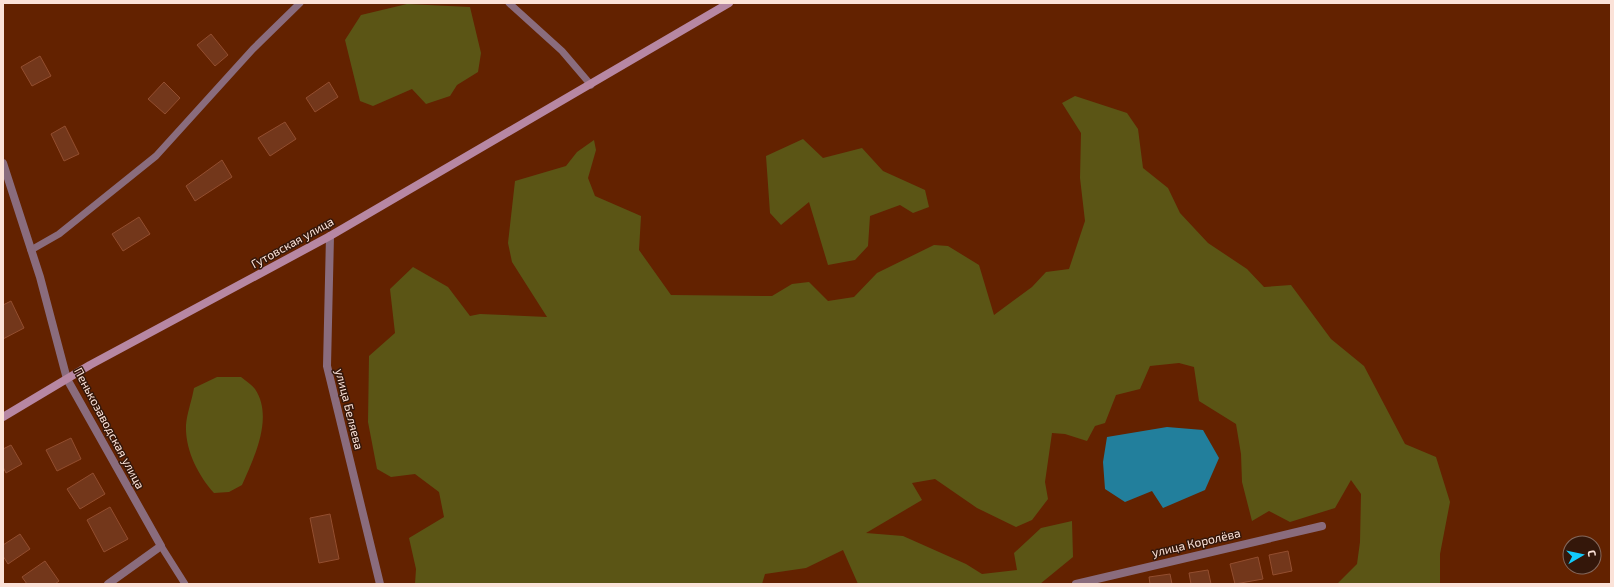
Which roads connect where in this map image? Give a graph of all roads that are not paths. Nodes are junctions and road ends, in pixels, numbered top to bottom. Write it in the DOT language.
graph roads {
  1 [pos="300,3"];
  2 [pos="509,3"];
  3 [pos="729,3"];
  4 [pos="591,85"];
  5 [pos="3,163"];
  6 [pos="330,236"];
  7 [pos="31,250"];
  8 [pos="68,378"];
  9 [pos="3,417"];
  10 [pos="1322,526"];
  11 [pos="161,546"];
  12 [pos="108,584"];
  13 [pos="185,584"];
  14 [pos="380,584"];
  15 [pos="1076,584"];
  1 -- 7 [label="lane"];
  2 -- 4 [label="lane"];
  3 -- 4 [label="street, Гутовская улица"];
  4 -- 6 [label="street, Гутовская улица"];
  5 -- 7 [label="street, Пенькозаводская улица"];
  6 -- 8 [label="street, Гутовская улица"];
  6 -- 14 [label="street, улица Беляева"];
  7 -- 8 [label="street, Пенькозаводская улица"];
  8 -- 9 [label="street, Гутовская улица"];
  8 -- 11 [label="street, Пенькозаводская улица"];
  10 -- 15 [label="street, улица Королёва"];
  11 -- 12 [label="street"];
  11 -- 13 [label="lane"];
}
